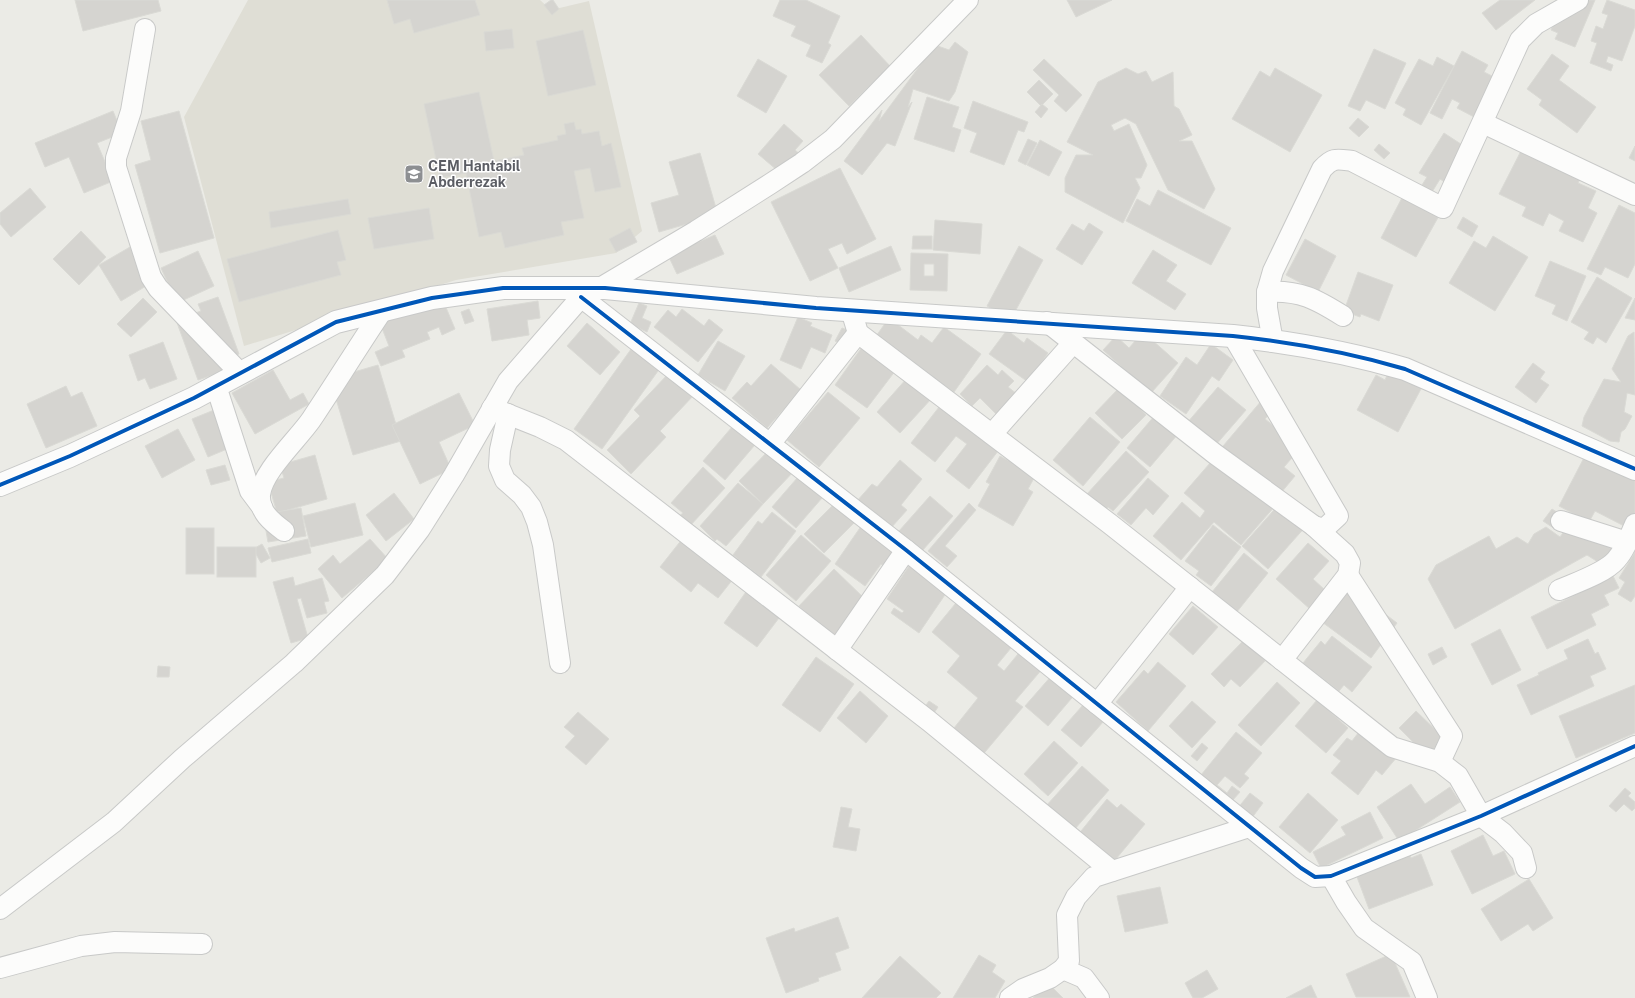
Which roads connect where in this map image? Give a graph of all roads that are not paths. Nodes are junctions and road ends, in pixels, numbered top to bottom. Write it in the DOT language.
graph roads {
  1 [pos="968,0"];
  2 [pos="1578,0"];
  3 [pos="145,29"];
  4 [pos="1483,123"];
  5 [pos="1635,195"];
  6 [pos="590,291"];
  7 [pos="1267,292"];
  8 [pos="382,310"];
  9 [pos="851,310"];
  10 [pos="1343,316"];
  11 [pos="1047,322"];
  12 [pos="858,333"];
  13 [pos="1233,336"];
  14 [pos="1273,342"];
  15 [pos="1073,343"];
  16 [pos="240,373"];
  17 [pos="216,386"];
  18 [pos="500,411"];
  19 [pos="992,434"];
  20 [pos="770,444"];
  21 [pos="1635,469"];
  22 [pos="0,485"];
  23 [pos="262,508"];
  24 [pos="1561,520"];
  25 [pos="1314,526"];
  26 [pos="284,531"];
  27 [pos="1631,533"];
  28 [pos="906,550"];
  29 [pos="1348,575"];
  30 [pos="1190,587"];
  31 [pos="1559,590"];
  32 [pos="837,650"];
  33 [pos="1282,660"];
  34 [pos="560,662"];
  35 [pos="1096,704"];
  36 [pos="1635,746"];
  37 [pos="1440,762"];
  38 [pos="1481,816"];
  39 [pos="1249,826"];
  40 [pos="1526,868"];
  41 [pos="1112,871"];
  42 [pos="1331,876"];
  43 [pos="0,909"];
  44 [pos="202,944"];
  45 [pos="0,968"];
  46 [pos="1063,969"];
  47 [pos="1010,998"];
  48 [pos="1099,998"];
  49 [pos="1426,998"];
  1 -- 6 [label="street"];
  2 -- 4 [label="street"];
  3 -- 16 [label="street"];
  4 -- 5 [label="street"];
  4 -- 7 [label="street"];
  6 -- 8 [label="street"];
  6 -- 9 [label="street"];
  6 -- 18 [label="street"];
  6 -- 20 [label="street"];
  7 -- 10 [label="street"];
  7 -- 14 [label="street"];
  8 -- 16 [label="street"];
  8 -- 23 [label="street"];
  9 -- 11 [label="street"];
  9 -- 12 [label="street"];
  11 -- 13 [label="street"];
  11 -- 15 [label="street"];
  12 -- 19 [label="street"];
  12 -- 20 [label="street"];
  13 -- 14 [label="street"];
  13 -- 25 [label="street"];
  14 -- 21 [label="street"];
  15 -- 19 [label="street"];
  15 -- 25 [label="street"];
  16 -- 17 [label="street"];
  17 -- 22 [label="street"];
  17 -- 23 [label="street"];
  18 -- 32 [label="street"];
  18 -- 34 [label="street"];
  18 -- 43 [label="street"];
  19 -- 30 [label="street"];
  20 -- 28 [label="street"];
  23 -- 26 [label="street"];
  24 -- 27 [label="street"];
  25 -- 29 [label="street"];
  27 -- 31 [label="street"];
  28 -- 32 [label="street"];
  28 -- 35 [label="street"];
  29 -- 33 [label="street"];
  29 -- 37 [label="street"];
  30 -- 33 [label="street"];
  30 -- 35 [label="street"];
  32 -- 41 [label="street"];
  33 -- 37 [label="street"];
  35 -- 39 [label="street"];
  36 -- 38 [label="street"];
  37 -- 38 [label="street"];
  38 -- 40 [label="street"];
  38 -- 42 [label="street"];
  39 -- 41 [label="street"];
  39 -- 42 [label="street"];
  41 -- 46 [label="street"];
  42 -- 49 [label="street"];
  44 -- 45 [label="street"];
  46 -- 47 [label="street"];
  46 -- 48 [label="street"];
}
